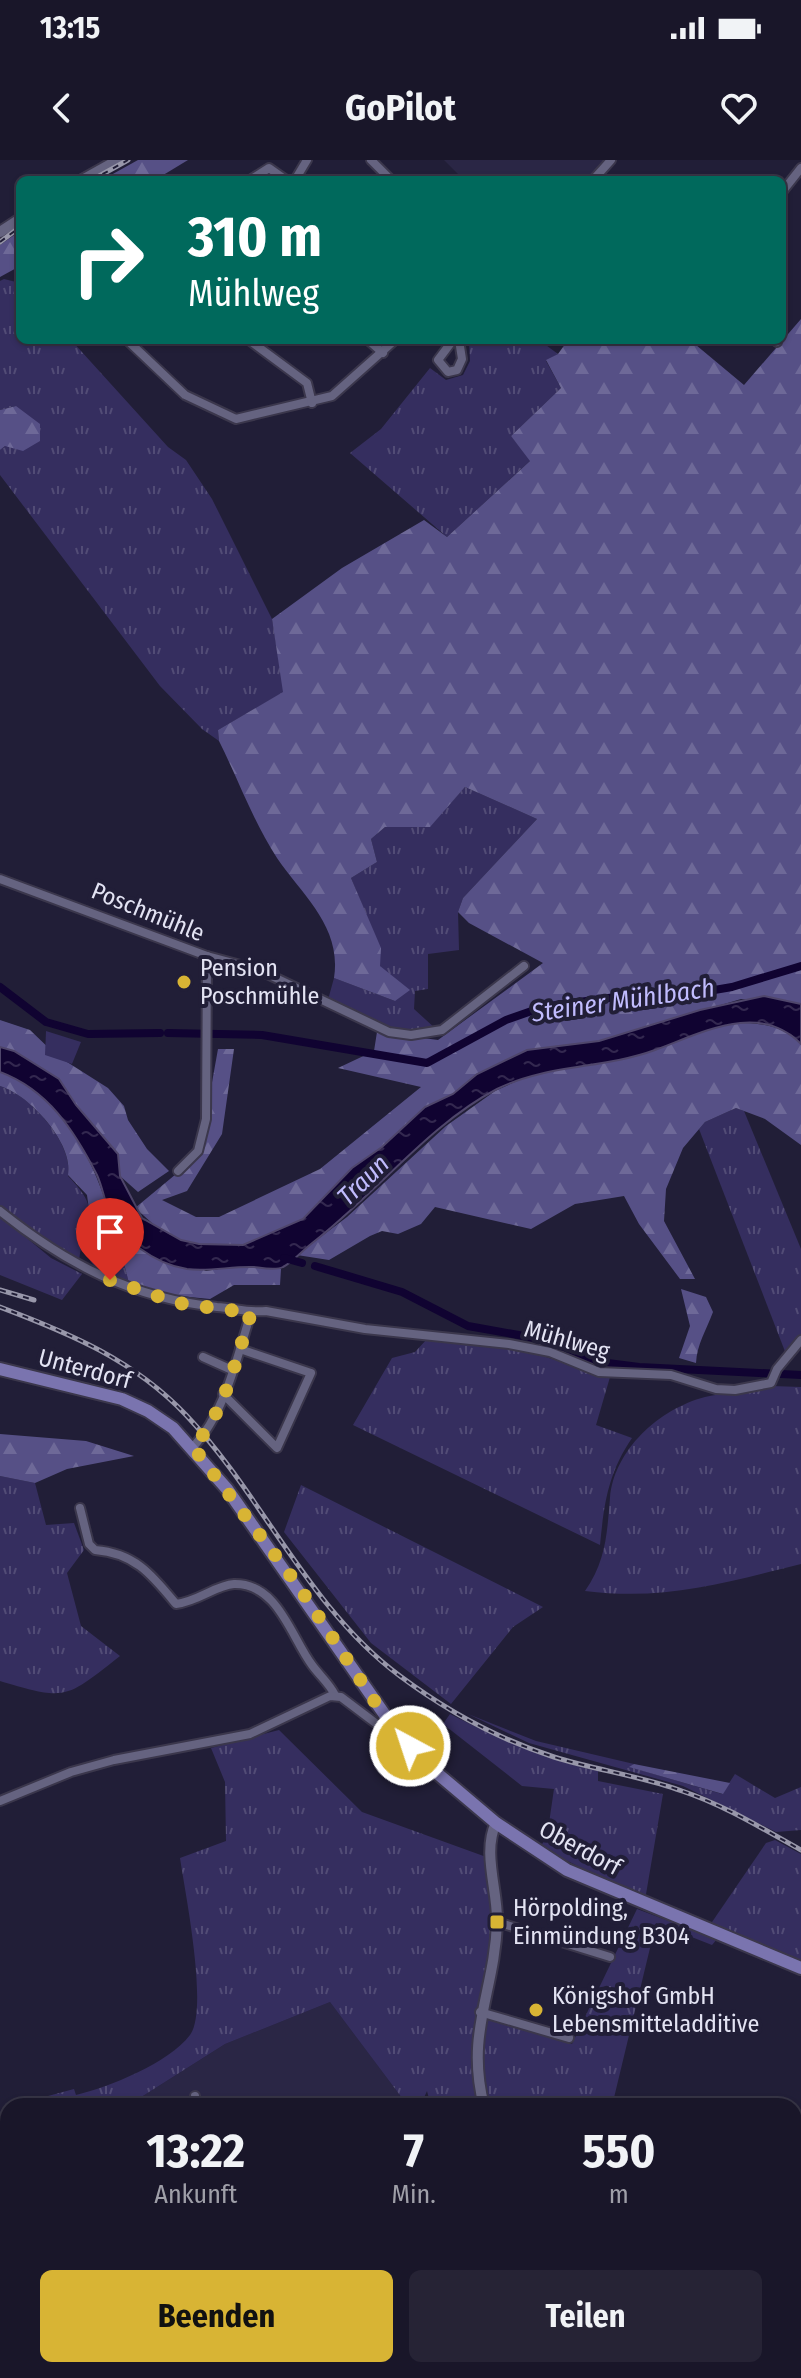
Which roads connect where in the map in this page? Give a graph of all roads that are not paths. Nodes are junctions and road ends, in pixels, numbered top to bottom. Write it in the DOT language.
graph roads {
  1 [pos="118,160"];
  2 [pos="371,160"];
  3 [pos="611,160"];
  4 [pos="801,168"];
  5 [pos="89,176"];
  6 [pos="256,176"];
  7 [pos="280,176"];
  8 [pos="387,176"];
  9 [pos="597,176"];
  10 [pos="786,187"];
  11 [pos="131,344"];
  12 [pos="254,344"];
  13 [pos="373,344"];
  14 [pos="391,344"];
  15 [pos="383,353"];
  16 [pos="312,403"];
  17 [pos="0,879"];
  18 [pos="207,956"];
  19 [pos="524,966"];
  20 [pos="178,1171"];
  21 [pos="0,1211"];
  22 [pos="251,1313"];
  23 [pos="801,1340"];
  24 [pos="240,1349"];
  25 [pos="203,1357"];
  26 [pos="0,1369"];
  27 [pos="232,1370"];
  28 [pos="223,1394"];
  29 [pos="193,1447"];
  30 [pos="80,1508"];
  31 [pos="335,1695"];
  32 [pos="394,1728"];
  33 [pos="0,1801"];
  34 [pos="496,1823"];
  35 [pos="497,1922"];
  36 [pos="610,1957"];
  37 [pos="801,1968"];
  38 [pos="480,2012"];
  39 [pos="569,2038"];
  40 [pos="483,2098"];
  1 -- 5 [label="street"];
  2 -- 8 [label="street"];
  3 -- 9 [label="street"];
  4 -- 10 [label="street"];
  6 -- 7 [label="street"];
  11 -- 16 [label="street"];
  12 -- 16 [label="street"];
  13 -- 15 [label="street"];
  14 -- 15 [label="street"];
  15 -- 16 [label="street"];
  17 -- 18 [label="street, Poschmühle"];
  18 -- 19 [label="street"];
  18 -- 20 [label="street, Poschmühle"];
  21 -- 22 [label="street, Mühlweg"];
  22 -- 23 [label="street, Mühlweg"];
  22 -- 24 [label="street"];
  24 -- 27 [label="street"];
  24 -- 28 [label="street"];
  25 -- 27 [label="street"];
  26 -- 29 [label="main road, Unterdorf"];
  27 -- 28 [label="street"];
  28 -- 29 [label="street"];
  29 -- 32 [label="main road, Oberdorf"];
  30 -- 31 [label="street"];
  31 -- 32 [label="street"];
  31 -- 33 [label="street"];
  32 -- 34 [label="main road, Oberdorf"];
  34 -- 35 [label="street"];
  34 -- 37 [label="main road, Oberdorf"];
  35 -- 36 [label="street"];
  35 -- 38 [label="street"];
  38 -- 39 [label="street"];
  38 -- 40 [label="street"];
}
